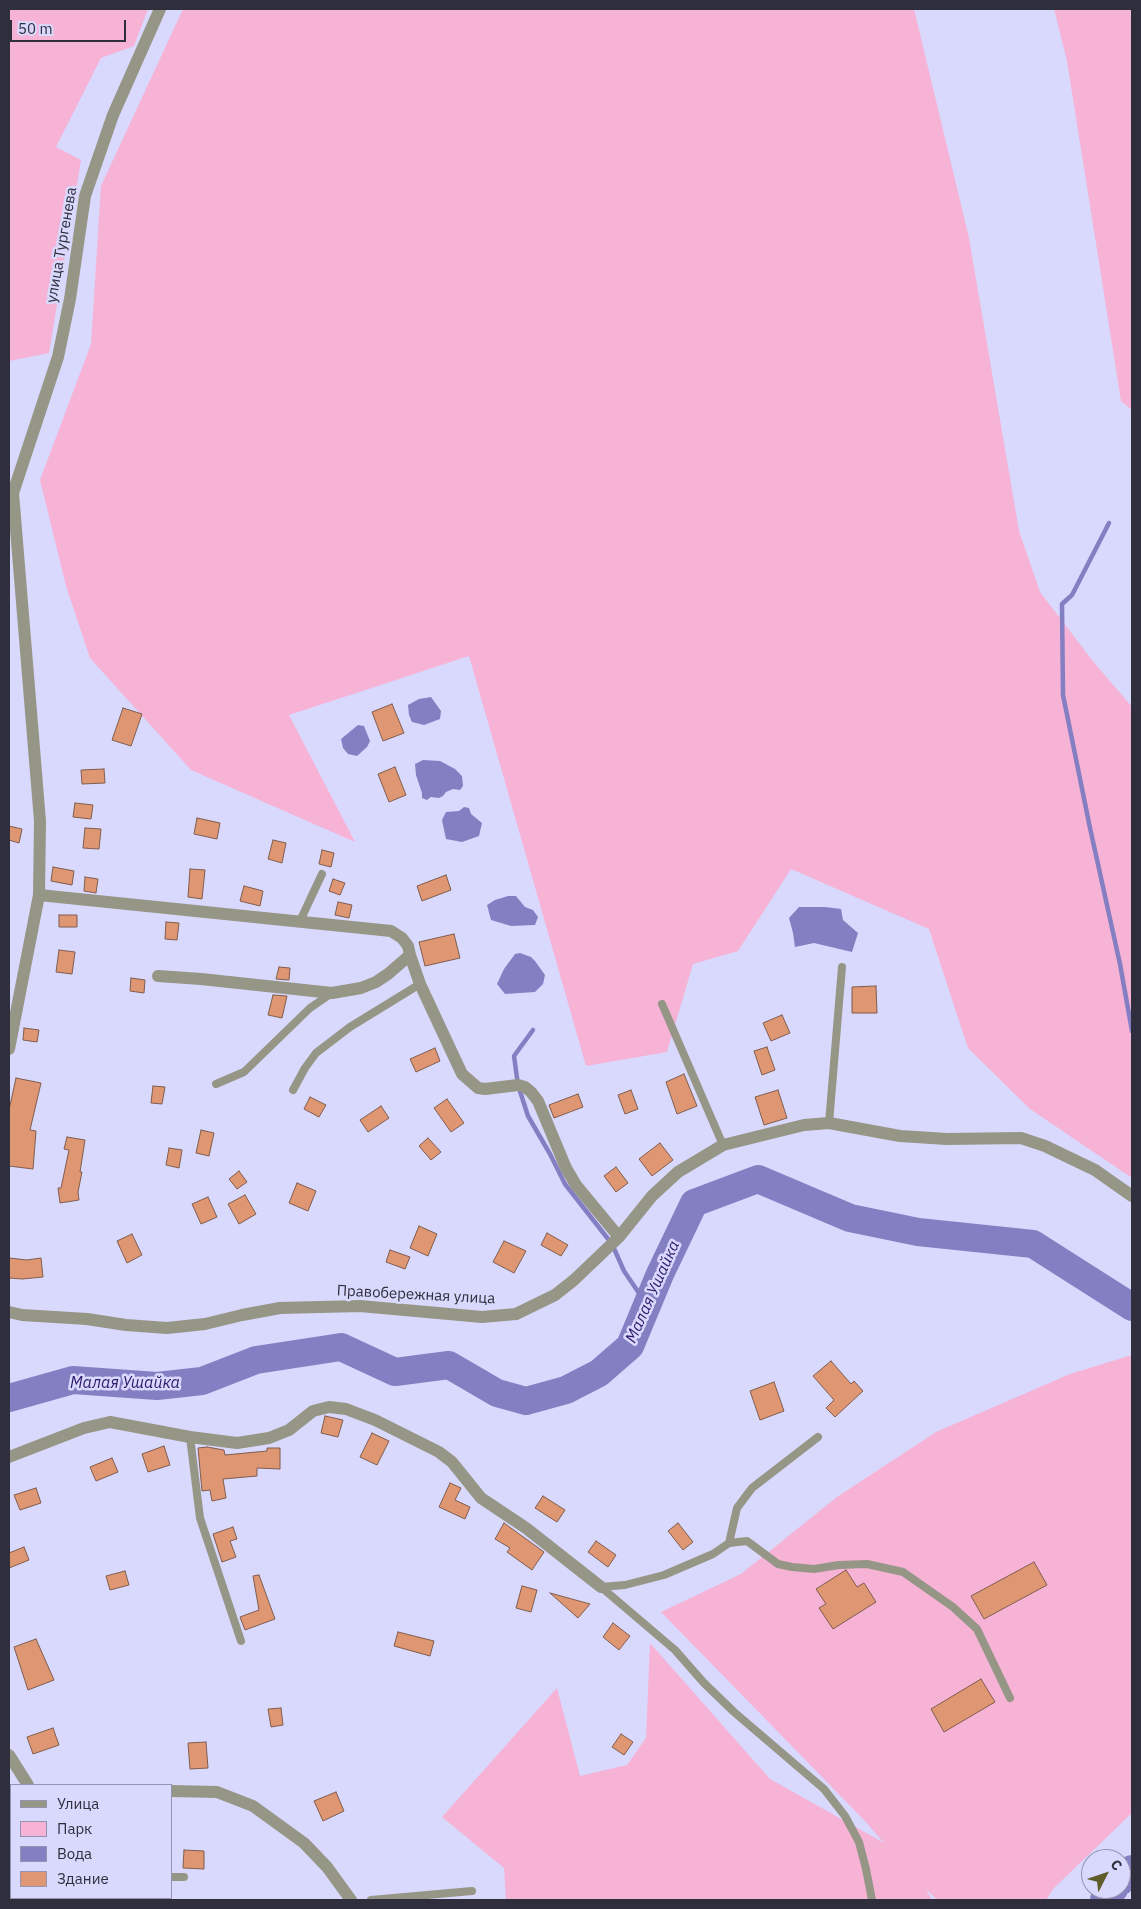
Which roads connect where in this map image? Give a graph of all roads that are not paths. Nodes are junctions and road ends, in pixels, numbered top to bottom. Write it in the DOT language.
graph roads {
  1 [pos="160,9"];
  2 [pos="11,497"];
  3 [pos="322,874"];
  4 [pos="39,895"];
  5 [pos="300,921"];
  6 [pos="410,955"];
  7 [pos="842,967"];
  8 [pos="158,976"];
  9 [pos="420,984"];
  10 [pos="332,993"];
  11 [pos="662,1004"];
  12 [pos="9,1048"];
  13 [pos="216,1084"];
  14 [pos="294,1090"];
  15 [pos="829,1123"];
  16 [pos="723,1145"];
  17 [pos="1132,1196"];
  18 [pos="619,1237"];
  19 [pos="9,1312"];
  20 [pos="190,1437"];
  21 [pos="818,1437"];
  22 [pos="9,1457"];
  23 [pos="729,1543"];
  24 [pos="602,1587"];
  25 [pos="240,1641"];
  26 [pos="1010,1698"];
  27 [pos="9,1755"];
  28 [pos="27,1784"];
  29 [pos="172,1791"];
  30 [pos="172,1877"];
  31 [pos="184,1877"];
  32 [pos="472,1891"];
  33 [pos="351,1900"];
  34 [pos="371,1900"];
  35 [pos="872,1900"];
  1 -- 2 [label="street, улица Тургенева"];
  2 -- 4 [label="street"];
  3 -- 5 [label="lane"];
  4 -- 5 [label="street"];
  4 -- 12 [label="street"];
  5 -- 6 [label="street"];
  6 -- 9 [label="street"];
  6 -- 10 [label="street"];
  7 -- 15 [label="lane"];
  8 -- 10 [label="street"];
  9 -- 14 [label="lane"];
  9 -- 18 [label="street"];
  10 -- 13 [label="lane"];
  11 -- 16 [label="lane"];
  15 -- 16 [label="street, Правобережная улица"];
  15 -- 17 [label="street, Правобережная улица"];
  16 -- 18 [label="street, Правобережная улица"];
  18 -- 19 [label="street, Правобережная улица"];
  20 -- 22 [label="street"];
  20 -- 24 [label="street"];
  20 -- 25 [label="lane"];
  21 -- 23 [label="lane"];
  23 -- 24 [label="lane"];
  23 -- 26 [label="lane"];
  24 -- 35 [label="lane"];
  27 -- 28 [label="street"];
  29 -- 33 [label="street"];
  30 -- 31 [label="lane"];
  32 -- 34 [label="lane"];
}
